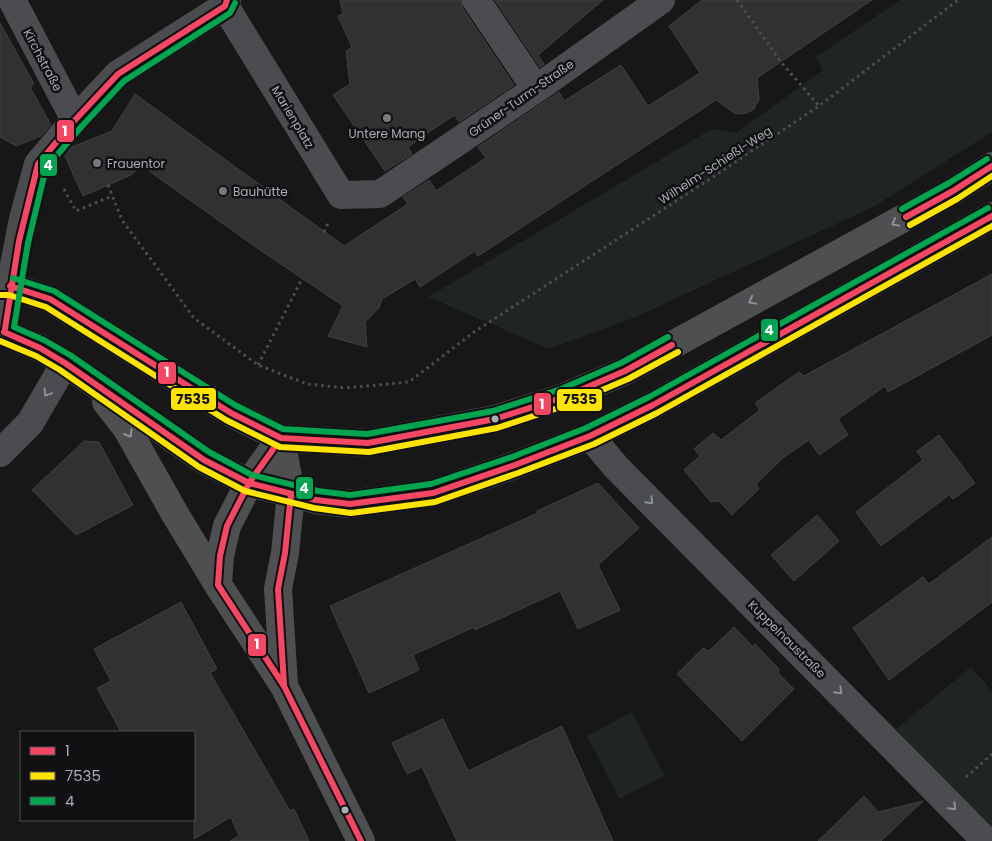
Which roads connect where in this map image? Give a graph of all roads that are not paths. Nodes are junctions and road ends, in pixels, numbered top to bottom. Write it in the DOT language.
graph roads {
  1 [pos="12,0"];
  2 [pos="476,0"];
  3 [pos="661,0"];
  4 [pos="226,3"];
  5 [pos="536,89"];
  6 [pos="75,120"];
  7 [pos="992,166"];
  8 [pos="380,194"];
  9 [pos="992,216"];
  10 [pos="5,286"];
  11 [pos="2,331"];
  12 [pos="65,363"];
  13 [pos="89,381"];
  14 [pos="590,436"];
  15 [pos="281,438"];
  16 [pos="0,453"];
  17 [pos="249,483"];
  18 [pos="291,494"];
  19 [pos="218,585"];
  20 [pos="284,686"];
  21 [pos="361,841"];
  22 [pos="986,841"];
  1 -- 6 [label="street, Kirchstraße"];
  2 -- 5 [label="street"];
  3 -- 5 [label="street, Grüner-Turm-Straße"];
  4 -- 6 [label="street, Marienplatz"];
  4 -- 8 [label="street, Marienplatz"];
  5 -- 8 [label="street, Grüner-Turm-Straße"];
  6 -- 10 [label="street, Marienplatz"];
  7 -- 15 [label="main road, one-way"];
  9 -- 14 [label="main road"];
  10 -- 11 [label="main road"];
  10 -- 15 [label="main road"];
  11 -- 12 [label="main road"];
  12 -- 13 [label="main road"];
  12 -- 16 [label="street, one-way"];
  13 -- 17 [label="main road"];
  13 -- 19 [label="main road, one-way"];
  14 -- 18 [label="main road"];
  14 -- 22 [label="street, Kuppelnaustraße, one-way"];
  15 -- 17 [label="main road"];
  15 -- 18 [label="main road"];
  17 -- 18 [label="main road"];
  17 -- 19 [label="main road"];
  18 -- 20 [label="main road"];
  19 -- 20 [label="main road"];
  20 -- 21 [label="main road"];
}
